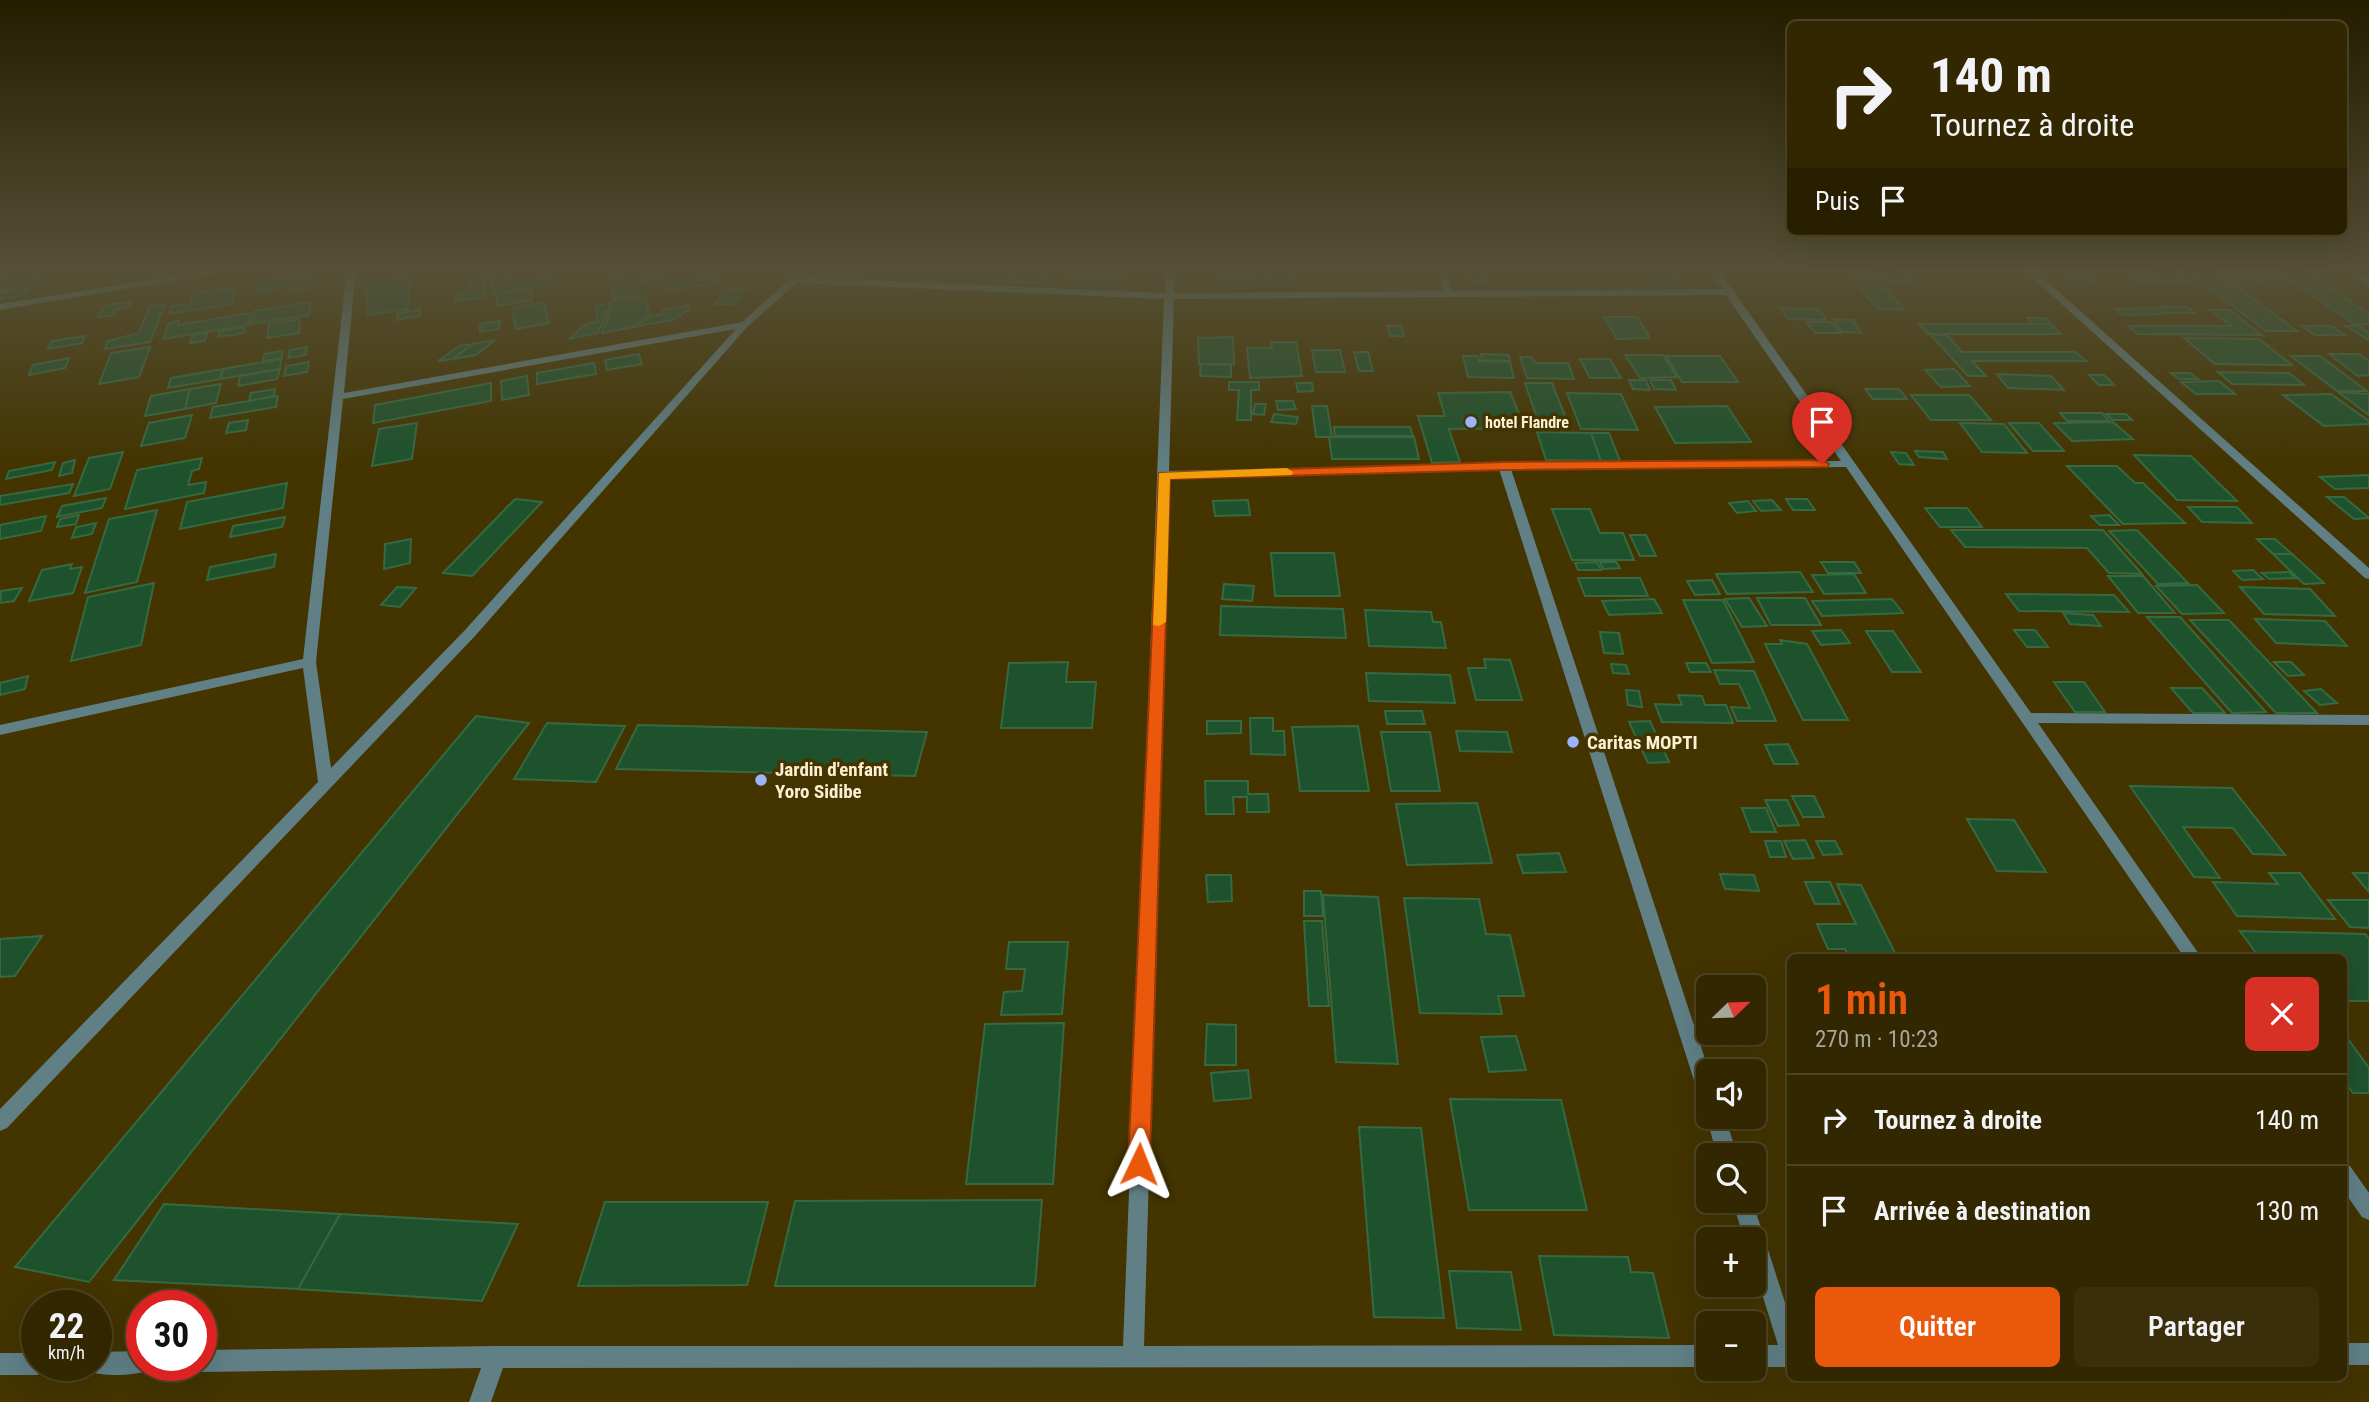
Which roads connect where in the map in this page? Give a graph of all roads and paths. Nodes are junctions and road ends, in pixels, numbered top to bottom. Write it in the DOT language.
graph roads {
  1 [pos="345,334"];
  2 [pos="687,334"];
  3 [pos="736,334"];
  4 [pos="1168,334"];
  5 [pos="1759,334"];
  6 [pos="2100,334"];
  7 [pos="338,397"];
  8 [pos="1849,464"];
  9 [pos="1504,466"];
  10 [pos="1164,475"];
  11 [pos="2369,575"];
  12 [pos="309,662"];
  13 [pos="2026,718"];
  14 [pos="2369,720"];
  15 [pos="0,730"];
  16 [pos="326,785"];
  17 [pos="2191,954"];
  18 [pos="1696,1059"];
  19 [pos="0,1122"];
  20 [pos="2347,1179"];
  21 [pos="2369,1210"];
  22 [pos="1746,1213"];
  23 [pos="1787,1341"];
  24 [pos="2347,1354"];
  25 [pos="2369,1354"];
  26 [pos="1696,1356"];
  27 [pos="1766,1356"];
  28 [pos="1787,1356"];
  29 [pos="496,1357"];
  30 [pos="1133,1357"];
  31 [pos="217,1362"];
  32 [pos="0,1364"];
  33 [pos="21,1364"];
  34 [pos="480,1402"];
  1 -- 7 [label="street"];
  2 -- 7 [label="street"];
  3 -- 16 [label="street"];
  4 -- 10 [label="street"];
  5 -- 8 [label="street"];
  6 -- 11 [label="street"];
  7 -- 12 [label="street"];
  8 -- 9 [label="street"];
  8 -- 13 [label="street"];
  9 -- 10 [label="street"];
  9 -- 18 [label="street"];
  10 -- 30 [label="street"];
  12 -- 15 [label="street"];
  12 -- 16 [label="street"];
  13 -- 14 [label="street"];
  13 -- 17 [label="street"];
  16 -- 19 [label="street"];
  20 -- 21 [label="street"];
  22 -- 23 [label="street"];
  24 -- 25 [label="street"];
  26 -- 30 [label="street"];
  27 -- 28 [label="street"];
  29 -- 30 [label="street"];
  29 -- 31 [label="street"];
  29 -- 34 [label="street"];
  32 -- 33 [label="street"];
}
